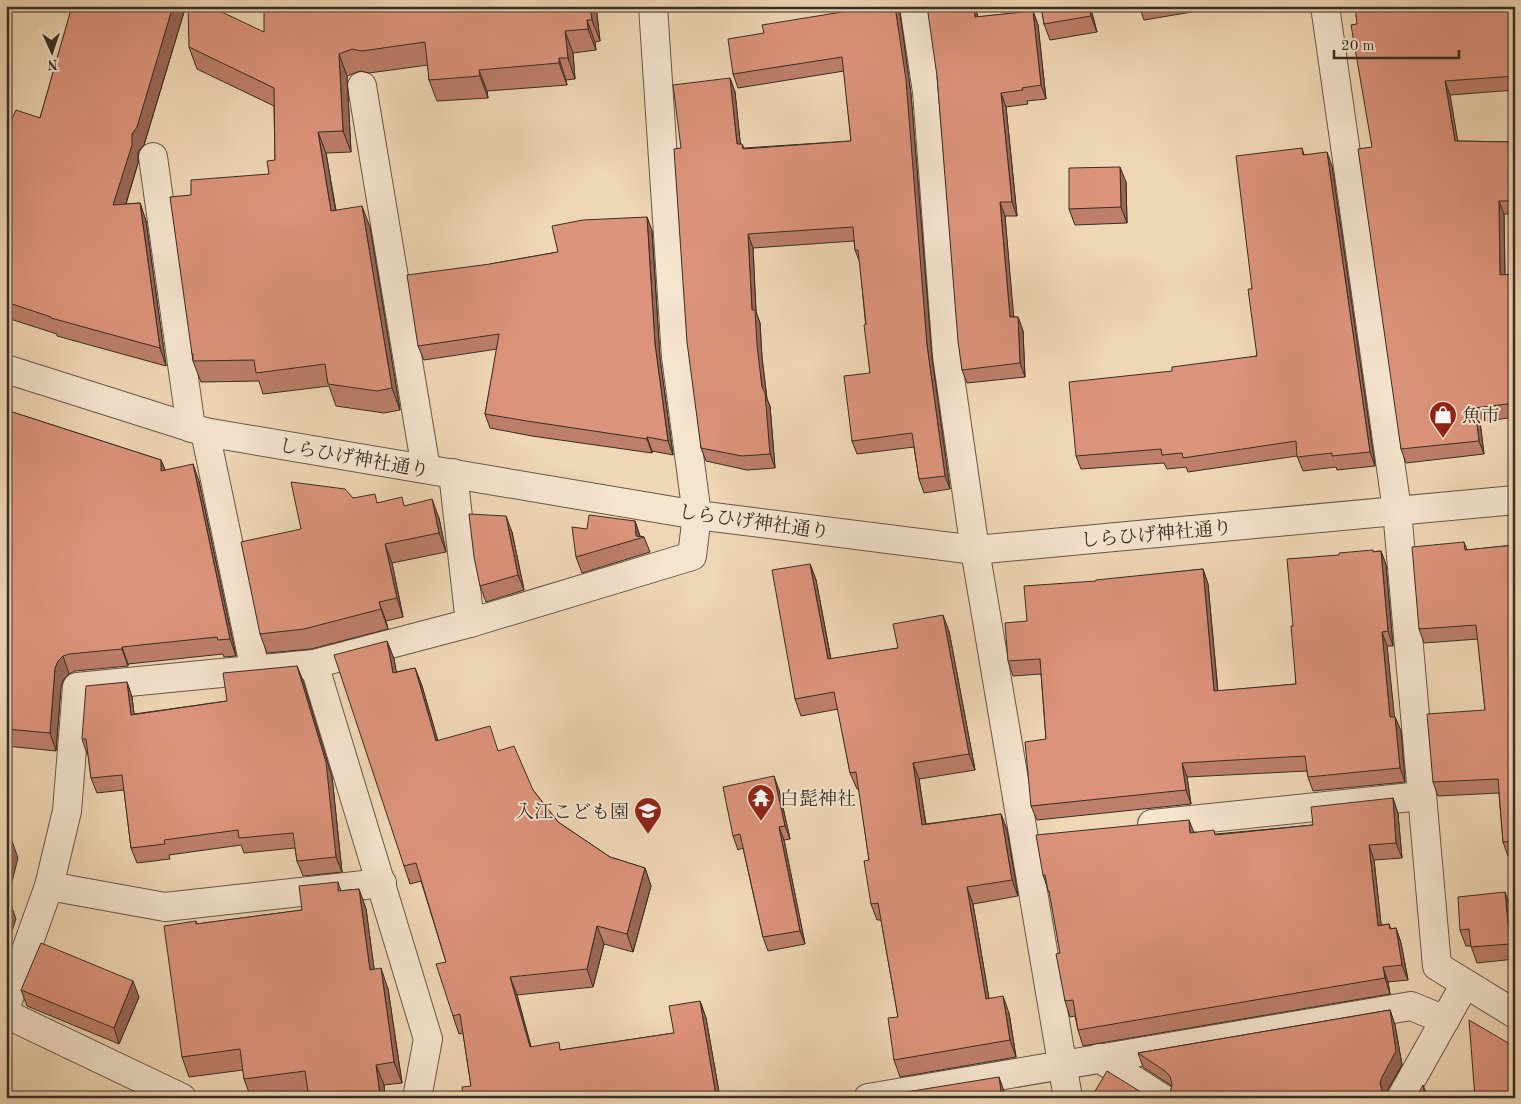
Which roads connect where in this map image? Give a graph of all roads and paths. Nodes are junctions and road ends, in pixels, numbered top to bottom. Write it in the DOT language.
graph roads {
  1 [pos="653,6"];
  2 [pos="914,6"];
  3 [pos="1325,6"];
  4 [pos="362,86"];
  5 [pos="153,158"];
  6 [pos="6,369"];
  7 [pos="198,430"];
  8 [pos="426,469"];
  9 [pos="453,473"];
  10 [pos="1515,500"];
  11 [pos="1397,510"];
  12 [pos="697,514"];
  13 [pos="975,550"];
  14 [pos="470,623"];
  15 [pos="314,664"];
  16 [pos="254,670"];
  17 [pos="1421,796"];
  18 [pos="1123,826"];
  19 [pos="382,884"];
  20 [pos="49,886"];
  21 [pos="1465,984"];
  22 [pos="6,1006"];
  23 [pos="6,1014"];
  24 [pos="1515,1014"];
  25 [pos="1445,1020"];
  26 [pos="1098,1058"];
  27 [pos="1062,1064"];
  28 [pos="182,1098"];
  29 [pos="418,1098"];
  30 [pos="868,1098"];
  31 [pos="1068,1098"];
  32 [pos="1162,1098"];
  33 [pos="1401,1098"];
  1 -- 12 [label="street"];
  2 -- 13 [label="street"];
  3 -- 11 [label="street"];
  4 -- 8 [label="street"];
  5 -- 7 [label="street"];
  6 -- 7 [label="street, しらひげ神社通り"];
  7 -- 8 [label="street, しらひげ神社通り"];
  7 -- 16 [label="street"];
  8 -- 9 [label="street, しらひげ神社通り"];
  9 -- 12 [label="street, しらひげ神社通り"];
  9 -- 14 [label="street"];
  10 -- 11 [label="street, しらひげ神社通り"];
  11 -- 13 [label="street, しらひげ神社通り"];
  11 -- 17 [label="street"];
  12 -- 13 [label="street, しらひげ神社通り"];
  12 -- 14 [label="street"];
  13 -- 27 [label="street"];
  14 -- 15 [label="street"];
  15 -- 16 [label="street"];
  15 -- 19 [label="street"];
  16 -- 20 [label="street"];
  17 -- 18 [label="street"];
  17 -- 21 [label="street"];
  19 -- 20 [label="street"];
  19 -- 29 [label="street"];
  20 -- 22 [label="street"];
  21 -- 24 [label="street"];
  21 -- 25 [label="street"];
  23 -- 28 [label="street"];
  25 -- 26 [label="street"];
  25 -- 33 [label="street"];
  26 -- 27 [label="street"];
  26 -- 32 [label="street"];
  27 -- 30 [label="street"];
  27 -- 31 [label="street"];
}
